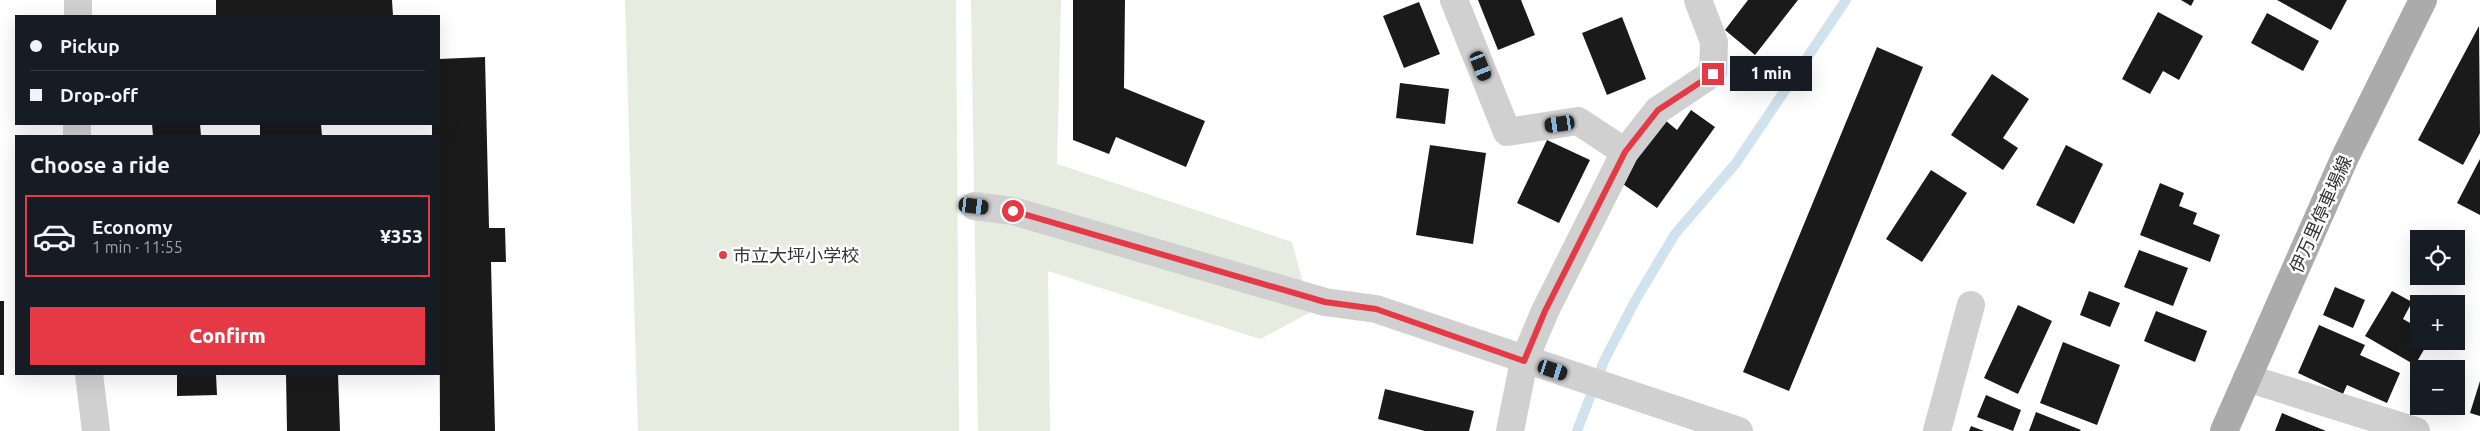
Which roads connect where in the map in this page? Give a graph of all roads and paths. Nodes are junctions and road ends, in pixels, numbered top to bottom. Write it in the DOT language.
graph roads {
  1 [pos="78,0"];
  2 [pos="1454,0"];
  3 [pos="1698,0"];
  4 [pos="2423,0"];
  5 [pos="78,15"];
  6 [pos="1625,152"];
  7 [pos="974,206"];
  8 [pos="1971,306"];
  9 [pos="1524,361"];
  10 [pos="89,375"];
  11 [pos="2247,378"];
  12 [pos="96,431"];
  13 [pos="1510,431"];
  14 [pos="1739,431"];
  15 [pos="1937,431"];
  16 [pos="2224,431"];
  17 [pos="2416,431"];
  1 -- 5 [label="street"];
  2 -- 6 [label="street"];
  3 -- 6 [label="street"];
  4 -- 11 [label="main road, 伊万里停車場線"];
  6 -- 9 [label="street"];
  7 -- 9 [label="street"];
  8 -- 15 [label="street"];
  9 -- 13 [label="street"];
  9 -- 14 [label="street"];
  10 -- 12 [label="street"];
  11 -- 16 [label="main road, 伊万里停車場線"];
  11 -- 17 [label="street"];
}
